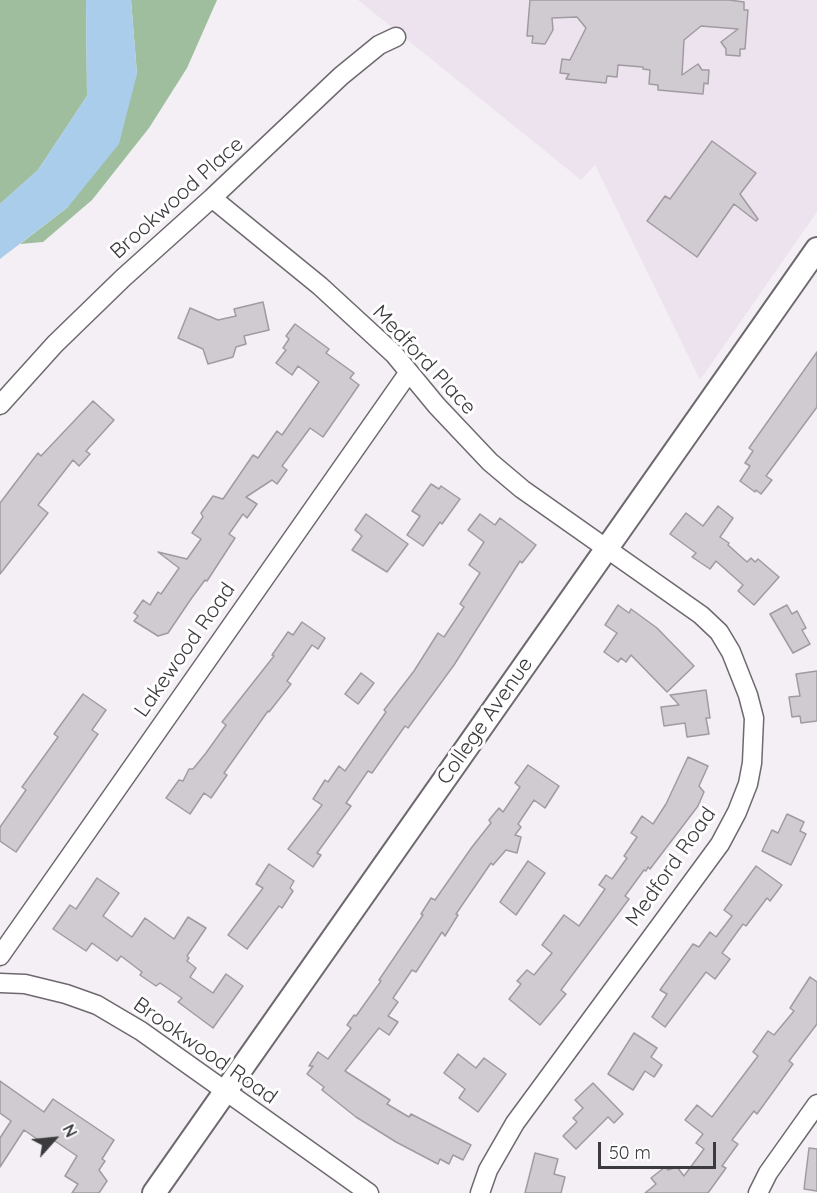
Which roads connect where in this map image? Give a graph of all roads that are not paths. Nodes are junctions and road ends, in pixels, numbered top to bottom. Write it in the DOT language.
graph roads {
  1 [pos="396,37"];
  2 [pos="212,198"];
  3 [pos="817,249"];
  4 [pos="409,372"];
  5 [pos="0,405"];
  6 [pos="606,548"];
  7 [pos="0,956"];
  8 [pos="0,983"];
  9 [pos="226,1091"];
  10 [pos="817,1104"];
  11 [pos="154,1193"];
  12 [pos="369,1193"];
  13 [pos="480,1193"];
  14 [pos="758,1193"];
  1 -- 2 [label="street, Brookwood Place"];
  2 -- 4 [label="street, Medford Place"];
  2 -- 5 [label="street, Brookwood Place"];
  3 -- 6 [label="main road, College Avenue"];
  4 -- 6 [label="street, Medford Place"];
  4 -- 7 [label="street, Lakewood Road"];
  6 -- 9 [label="main road, College Avenue"];
  6 -- 13 [label="street, Medford Road"];
  8 -- 9 [label="street, Brookwood Road"];
  9 -- 11 [label="main road, College Avenue"];
  9 -- 12 [label="street, Brookwood Road"];
  10 -- 14 [label="street"];
}
